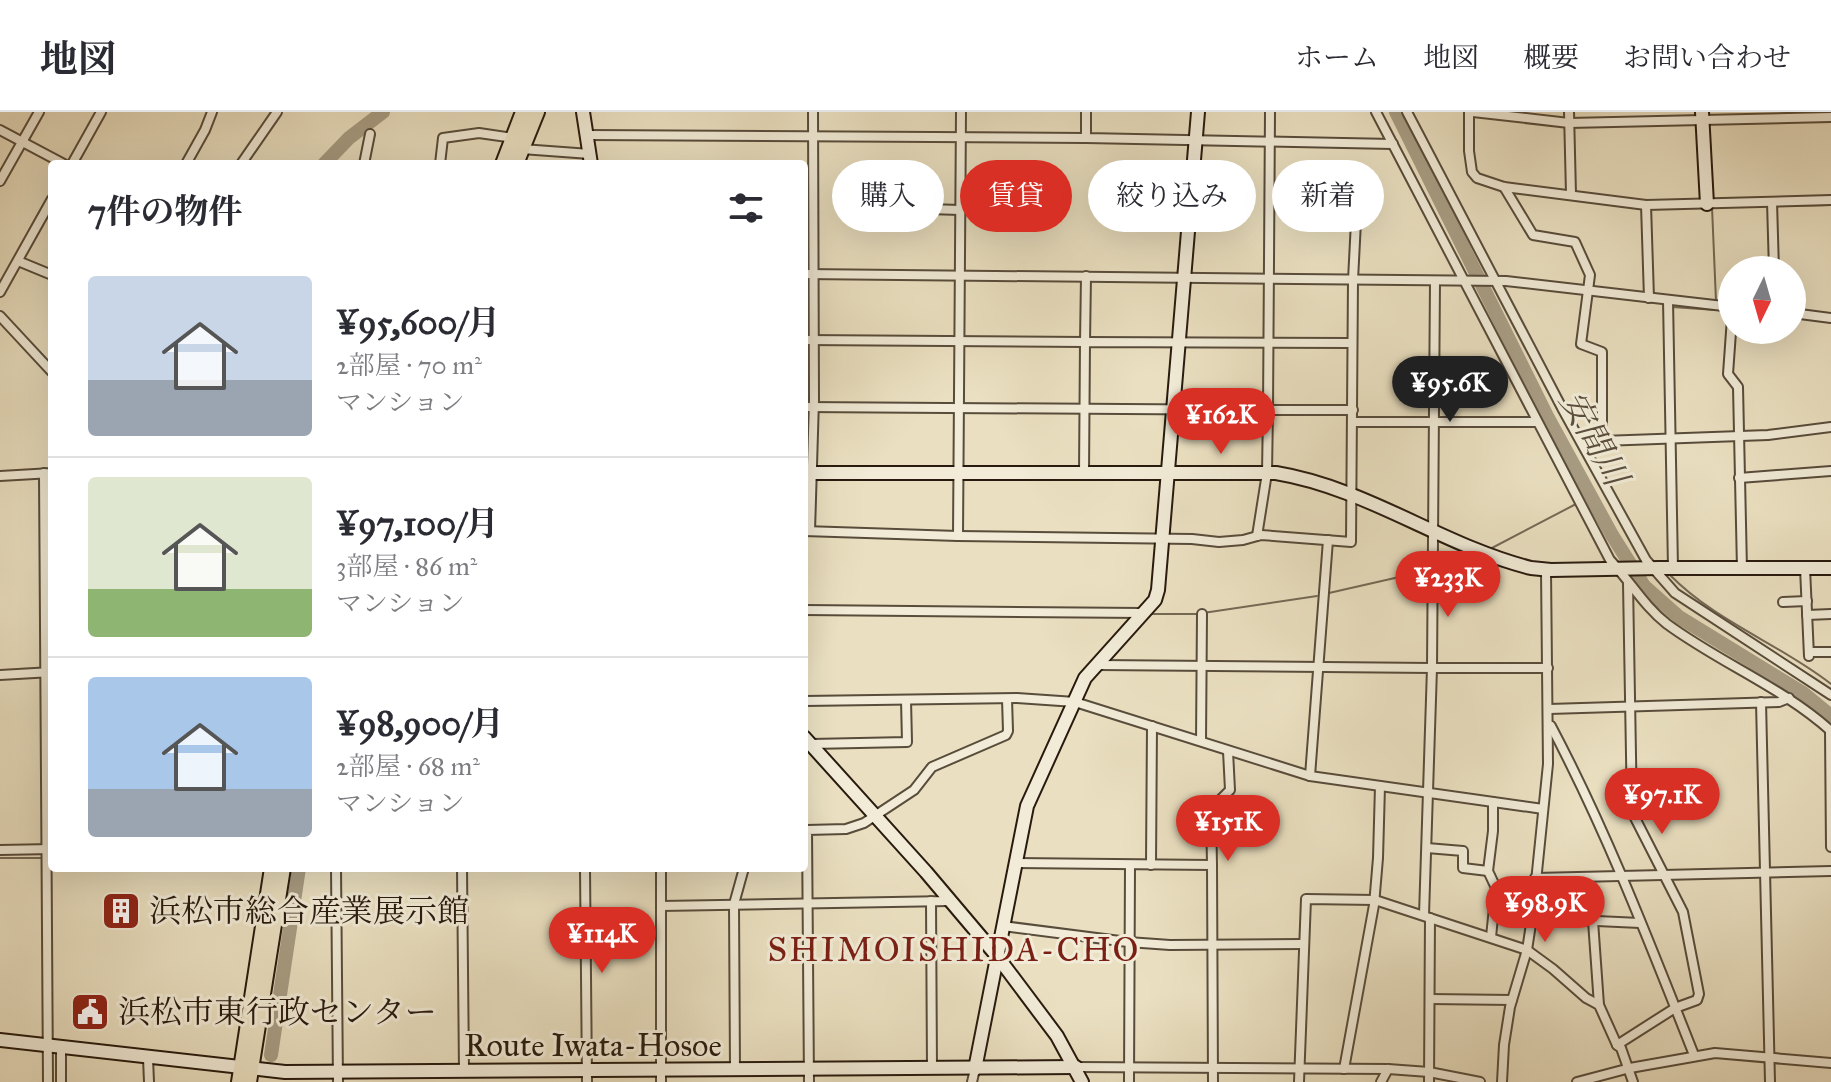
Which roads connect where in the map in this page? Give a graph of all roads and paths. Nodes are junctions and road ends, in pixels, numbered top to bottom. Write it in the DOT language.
graph roads {
  1 [pos="39,112"];
  2 [pos="101,112"];
  3 [pos="212,112"];
  4 [pos="277,112"];
  5 [pos="523,112"];
  6 [pos="537,112"];
  7 [pos="583,112"];
  8 [pos="813,112"];
  9 [pos="961,112"];
  10 [pos="1086,112"];
  11 [pos="1198,112"];
  12 [pos="1270,112"];
  13 [pos="1376,112"];
  14 [pos="1407,112"];
  15 [pos="1471,112"];
  16 [pos="1569,112"];
  17 [pos="1702,116"];
  18 [pos="1831,117"];
  19 [pos="1569,123"];
  20 [pos="0,130"];
  21 [pos="370,134"];
  22 [pos="587,135"];
  23 [pos="813,136"];
  24 [pos="961,138"];
  25 [pos="1086,138"];
  26 [pos="1196,138"];
  27 [pos="1269,139"];
  28 [pos="23,142"];
  29 [pos="518,143"];
  30 [pos="1393,144"];
  31 [pos="590,159"];
  32 [pos="57,160"];
  33 [pos="74,160"];
  34 [pos="188,160"];
  35 [pos="244,160"];
  36 [pos="365,160"];
  37 [pos="440,160"];
  38 [pos="506,160"];
  39 [pos="516,160"];
  40 [pos="961,160"];
  41 [pos="0,181"];
  42 [pos="1504,187"];
  43 [pos="1571,194"];
  44 [pos="1831,200"];
  45 [pos="1772,202"];
  46 [pos="1707,204"];
  47 [pos="1646,205"];
  48 [pos="48,206"];
  49 [pos="809,208"];
  50 [pos="944,209"];
  51 [pos="960,210"];
  52 [pos="960,232"];
  53 [pos="1355,232"];
  54 [pos="1774,256"];
  55 [pos="18,261"];
  56 [pos="48,273"];
  57 [pos="808,274"];
  58 [pos="960,275"];
  59 [pos="1086,276"];
  60 [pos="1186,276"];
  61 [pos="1269,278"];
  62 [pos="1353,280"];
  63 [pos="1464,280"];
  64 [pos="1495,280"];
  65 [pos="1435,281"];
  66 [pos="0,292"];
  67 [pos="1588,292"];
  68 [pos="1649,298"];
  69 [pos="1668,300"];
  70 [pos="1718,305"];
  71 [pos="1806,315"];
  72 [pos="0,316"];
  73 [pos="1831,318"];
  74 [pos="808,340"];
  75 [pos="960,340"];
  76 [pos="1085,342"];
  77 [pos="1180,343"];
  78 [pos="1268,343"];
  79 [pos="1352,343"];
  80 [pos="1730,344"];
  81 [pos="48,368"];
  82 [pos="808,407"];
  83 [pos="958,407"];
  84 [pos="1085,407"];
  85 [pos="1175,409"];
  86 [pos="1268,410"];
  87 [pos="1353,410"];
  88 [pos="1353,422"];
  89 [pos="1537,422"];
  90 [pos="1434,423"];
  91 [pos="1831,427"];
  92 [pos="1738,437"];
  93 [pos="1670,438"];
  94 [pos="1831,471"];
  95 [pos="48,473"];
  96 [pos="808,473"];
  97 [pos="957,473"];
  98 [pos="1267,473"];
  99 [pos="1084,474"];
  100 [pos="1170,474"];
  101 [pos="0,476"];
  102 [pos="1739,478"];
  103 [pos="1354,495"];
  104 [pos="1433,530"];
  105 [pos="808,531"];
  106 [pos="958,536"];
  107 [pos="1257,536"];
  108 [pos="1164,538"];
  109 [pos="1328,540"];
  110 [pos="1654,568"];
  111 [pos="1673,568"];
  112 [pos="1805,568"];
  113 [pos="1831,568"];
  114 [pos="1619,569"];
  115 [pos="1742,569"];
  116 [pos="1546,570"];
  117 [pos="1807,601"];
  118 [pos="1783,602"];
  119 [pos="808,610"];
  120 [pos="1144,613"];
  121 [pos="1202,614"];
  122 [pos="1831,614"];
  123 [pos="1807,615"];
  124 [pos="1831,652"];
  125 [pos="1097,665"];
  126 [pos="1203,665"];
  127 [pos="1317,666"];
  128 [pos="1432,668"];
  129 [pos="1548,668"];
  130 [pos="48,672"];
  131 [pos="0,675"];
  132 [pos="1831,695"];
  133 [pos="1789,698"];
  134 [pos="1007,699"];
  135 [pos="906,700"];
  136 [pos="808,701"];
  137 [pos="1075,702"];
  138 [pos="1761,702"];
  139 [pos="1628,706"];
  140 [pos="1549,709"];
  141 [pos="1549,723"];
  142 [pos="1152,726"];
  143 [pos="1830,731"];
  144 [pos="808,741"];
  145 [pos="1201,741"];
  146 [pos="808,742"];
  147 [pos="1228,751"];
  148 [pos="1310,776"];
  149 [pos="1380,786"];
  150 [pos="1430,793"];
  151 [pos="1493,802"];
  152 [pos="1543,809"];
  153 [pos="874,815"];
  154 [pos="808,829"];
  155 [pos="1831,847"];
  156 [pos="1427,848"];
  157 [pos="0,850"];
  158 [pos="48,854"];
  159 [pos="1015,863"];
  160 [pos="1130,865"];
  161 [pos="1151,865"];
  162 [pos="1212,865"];
  163 [pos="1488,871"];
  164 [pos="1831,871"];
  165 [pos="271,872"];
  166 [pos="282,872"];
  167 [pos="336,872"];
  168 [pos="462,872"];
  169 [pos="585,872"];
  170 [pos="661,872"];
  171 [pos="743,872"];
  172 [pos="806,872"];
  173 [pos="1765,874"];
  174 [pos="1665,875"];
  175 [pos="1623,877"];
  176 [pos="1535,878"];
  177 [pos="1375,900"];
  178 [pos="931,901"];
  179 [pos="950,901"];
  180 [pos="807,902"];
  181 [pos="734,904"];
  182 [pos="661,906"];
  183 [pos="1427,917"];
  184 [pos="1532,918"];
  185 [pos="1593,921"];
  186 [pos="1640,923"];
  187 [pos="1003,926"];
  188 [pos="1491,937"];
  189 [pos="1128,942"];
  190 [pos="1210,944"];
  191 [pos="1303,944"];
  192 [pos="1527,950"];
  193 [pos="997,956"];
  194 [pos="1430,999"];
  195 [pos="1512,1000"];
  196 [pos="1599,1005"];
  197 [pos="1675,1008"];
  198 [pos="0,1040"];
  199 [pos="1617,1045"];
  200 [pos="47,1046"];
  201 [pos="61,1048"];
  202 [pos="1694,1055"];
  203 [pos="148,1058"];
  204 [pos="1769,1058"];
  205 [pos="1831,1063"];
  206 [pos="1076,1067"];
  207 [pos="1129,1068"];
  208 [pos="1213,1068"];
  209 [pos="1299,1068"];
  210 [pos="1630,1068"];
  211 [pos="932,1069"];
  212 [pos="1344,1069"];
  213 [pos="1388,1069"];
  214 [pos="735,1070"];
  215 [pos="464,1071"];
  216 [pos="245,1076"];
  217 [pos="587,1076"];
  218 [pos="661,1076"];
  219 [pos="809,1076"];
  220 [pos="973,1076"];
  221 [pos="284,1077"];
  222 [pos="338,1077"];
  223 [pos="1429,1077"];
  224 [pos="48,1082"];
  225 [pos="61,1082"];
  226 [pos="149,1082"];
  227 [pos="1082,1082"];
  228 [pos="1129,1082"];
  229 [pos="1213,1082"];
  230 [pos="1299,1082"];
  231 [pos="1381,1082"];
  232 [pos="1480,1082"];
  233 [pos="1502,1082"];
  234 [pos="1577,1082"];
  235 [pos="1633,1082"];
  236 [pos="1770,1082"];
  1 -- 28 [label="street"];
  2 -- 33 [label="street"];
  3 -- 34 [label="street"];
  4 -- 35 [label="street"];
  5 -- 29 [label="main road"];
  6 -- 29 [label="main road"];
  7 -- 22 [label="street"];
  8 -- 23 [label="street"];
  9 -- 24 [label="street"];
  10 -- 25 [label="street"];
  11 -- 26 [label="street"];
  12 -- 27 [label="street"];
  13 -- 30 [label="street"];
  14 -- 64 [label="street"];
  15 -- 19 [label="street"];
  15 -- 42 [label="street"];
  16 -- 19 [label="street"];
  17 -- 18 [label="street"];
  17 -- 19 [label="street"];
  17 -- 46 [label="street"];
  19 -- 43 [label="street"];
  20 -- 28 [label="street"];
  21 -- 36 [label="street"];
  22 -- 23 [label="street"];
  22 -- 31 [label="street"];
  23 -- 24 [label="street"];
  23 -- 49 [label="street"];
  24 -- 25 [label="street"];
  24 -- 40 [label="street"];
  25 -- 26 [label="street"];
  26 -- 27 [label="street"];
  26 -- 60 [label="street"];
  27 -- 30 [label="street"];
  27 -- 61 [label="street"];
  28 -- 32 [label="street"];
  28 -- 41 [label="street"];
  29 -- 31 [label="street"];
  29 -- 37 [label="street"];
  29 -- 38 [label="main road"];
  29 -- 39 [label="main road"];
  30 -- 63 [label="street"];
  42 -- 43 [label="street"];
  42 -- 67 [label="street"];
  43 -- 47 [label="street"];
  44 -- 45 [label="street"];
  45 -- 46 [label="street"];
  45 -- 54 [label="street"];
  46 -- 47 [label="street"];
  47 -- 68 [label="street"];
  48 -- 55 [label="street"];
  49 -- 57 [label="street"];
  50 -- 51 [label="street"];
  52 -- 58 [label="street"];
  53 -- 62 [label="street"];
  55 -- 56 [label="street"];
  55 -- 66 [label="street"];
  57 -- 58 [label="street"];
  57 -- 74 [label="street"];
  58 -- 59 [label="street"];
  58 -- 75 [label="street"];
  59 -- 60 [label="street"];
  59 -- 76 [label="street"];
  60 -- 61 [label="street"];
  60 -- 77 [label="street"];
  61 -- 62 [label="street"];
  61 -- 78 [label="street"];
  62 -- 65 [label="street"];
  62 -- 79 [label="street"];
  63 -- 64 [label="street"];
  63 -- 65 [label="street"];
  63 -- 89 [label="street"];
  64 -- 67 [label="street"];
  64 -- 110 [label="street"];
  65 -- 90 [label="street"];
  67 -- 68 [label="street"];
  67 -- 93 [label="street"];
  68 -- 69 [label="street"];
  69 -- 70 [label="street"];
  69 -- 93 [label="street"];
  71 -- 73 [label="street"];
  72 -- 81 [label="street"];
  74 -- 75 [label="street"];
  74 -- 82 [label="street"];
  75 -- 76 [label="street"];
  75 -- 83 [label="street"];
  76 -- 77 [label="street"];
  76 -- 84 [label="street"];
  77 -- 78 [label="street"];
  77 -- 85 [label="street"];
  78 -- 79 [label="street"];
  78 -- 86 [label="street"];
  79 -- 87 [label="street"];
  80 -- 92 [label="street"];
  82 -- 83 [label="street"];
  82 -- 96 [label="street"];
  83 -- 84 [label="street"];
  83 -- 97 [label="street"];
  84 -- 85 [label="street"];
  84 -- 99 [label="street"];
  85 -- 86 [label="street"];
  85 -- 100 [label="street"];
  86 -- 87 [label="street"];
  86 -- 98 [label="street"];
  87 -- 88 [label="street"];
  88 -- 90 [label="street"];
  88 -- 103 [label="street"];
  89 -- 90 [label="street"];
  89 -- 114 [label="street"];
  90 -- 104 [label="street"];
  91 -- 92 [label="street"];
  92 -- 93 [label="street"];
  92 -- 102 [label="street"];
  93 -- 111 [label="street"];
  94 -- 102 [label="street"];
  95 -- 101 [label="street"];
  95 -- 130 [label="street"];
  96 -- 97 [label="street"];
  97 -- 99 [label="street"];
  97 -- 106 [label="street"];
  98 -- 100 [label="street"];
  98 -- 103 [label="street"];
  98 -- 107 [label="street"];
  99 -- 100 [label="street"];
  100 -- 108 [label="street"];
  102 -- 115 [label="street"];
  103 -- 104 [label="street"];
  103 -- 109 [label="street"];
  104 -- 116 [label="street"];
  104 -- 128 [label="street"];
  105 -- 106 [label="street"];
  106 -- 108 [label="street"];
  107 -- 108 [label="street"];
  107 -- 109 [label="street"];
  108 -- 120 [label="street"];
  109 -- 127 [label="street"];
  110 -- 111 [label="street"];
  110 -- 114 [label="street"];
  110 -- 132 [label="street"];
  111 -- 115 [label="street"];
  112 -- 113 [label="street"];
  112 -- 115 [label="street"];
  112 -- 117 [label="street"];
  114 -- 116 [label="street"];
  114 -- 133 [label="street"];
  114 -- 139 [label="street"];
  116 -- 129 [label="street"];
  117 -- 118 [label="street"];
  117 -- 123 [label="street"];
  119 -- 120 [label="street"];
  120 -- 125 [label="street"];
  121 -- 126 [label="street"];
  122 -- 123 [label="street"];
  123 -- 124 [label="street"];
  125 -- 126 [label="street"];
  125 -- 137 [label="street"];
  126 -- 127 [label="street"];
  126 -- 145 [label="street"];
  127 -- 128 [label="street"];
  127 -- 148 [label="street"];
  128 -- 129 [label="street"];
  128 -- 150 [label="street"];
  129 -- 140 [label="street"];
  130 -- 131 [label="street"];
  130 -- 158 [label="street"];
  133 -- 138 [label="street"];
  133 -- 143 [label="street"];
  134 -- 135 [label="street"];
  134 -- 137 [label="street"];
  134 -- 153 [label="street"];
  135 -- 136 [label="street"];
  135 -- 144 [label="street"];
  137 -- 142 [label="street"];
  137 -- 159 [label="street"];
  138 -- 139 [label="street"];
  138 -- 173 [label="street"];
  139 -- 140 [label="street"];
  139 -- 174 [label="street"];
  140 -- 141 [label="street"];
  141 -- 152 [label="street"];
  141 -- 175 [label="street"];
  142 -- 145 [label="street"];
  142 -- 161 [label="street"];
  143 -- 155 [label="street"];
  145 -- 147 [label="street"];
  146 -- 153 [label="street"];
  147 -- 148 [label="street"];
  147 -- 162 [label="street"];
  148 -- 149 [label="street"];
  149 -- 150 [label="street"];
  149 -- 177 [label="street"];
  150 -- 151 [label="street"];
  150 -- 156 [label="street"];
  151 -- 152 [label="street"];
  151 -- 163 [label="street"];
  152 -- 176 [label="street"];
  153 -- 154 [label="street"];
  153 -- 179 [label="street"];
  156 -- 163 [label="street"];
  156 -- 183 [label="street"];
  157 -- 158 [label="street"];
  158 -- 200 [label="street"];
  159 -- 160 [label="street"];
  159 -- 187 [label="street"];
  160 -- 161 [label="street"];
  160 -- 189 [label="street"];
  161 -- 162 [label="street"];
  162 -- 190 [label="street"];
  163 -- 188 [label="street"];
  164 -- 173 [label="street"];
  165 -- 216 [label="main road"];
  166 -- 216 [label="main road"];
  167 -- 222 [label="street"];
  168 -- 215 [label="street"];
  169 -- 217 [label="street"];
  170 -- 182 [label="street"];
  171 -- 181 [label="street"];
  172 -- 180 [label="street"];
  173 -- 174 [label="street"];
  173 -- 204 [label="street"];
  174 -- 175 [label="street"];
  174 -- 197 [label="street"];
  175 -- 176 [label="street"];
  175 -- 186 [label="street"];
  176 -- 184 [label="street"];
  177 -- 183 [label="street"];
  177 -- 191 [label="street"];
  177 -- 212 [label="street"];
  178 -- 179 [label="street"];
  178 -- 180 [label="street"];
  178 -- 211 [label="street"];
  179 -- 193 [label="street"];
  180 -- 181 [label="street"];
  180 -- 219 [label="street"];
  181 -- 182 [label="street"];
  181 -- 214 [label="street"];
  182 -- 218 [label="street"];
  183 -- 188 [label="street"];
  183 -- 194 [label="street"];
  184 -- 185 [label="street"];
  184 -- 192 [label="street"];
  185 -- 186 [label="street"];
  185 -- 196 [label="street"];
  186 -- 197 [label="street"];
  187 -- 189 [label="street"];
  187 -- 193 [label="street"];
  188 -- 192 [label="street"];
  189 -- 190 [label="street"];
  189 -- 207 [label="street"];
  190 -- 191 [label="street"];
  190 -- 208 [label="street"];
  191 -- 209 [label="street"];
  192 -- 195 [label="street"];
  192 -- 196 [label="street"];
  193 -- 206 [label="street"];
  193 -- 220 [label="street"];
  194 -- 195 [label="street"];
  194 -- 223 [label="street"];
  195 -- 233 [label="street"];
  196 -- 199 [label="street"];
  197 -- 199 [label="street"];
  197 -- 202 [label="street"];
  198 -- 200 [label="street, Route Iwata-Hosoe"];
  199 -- 210 [label="street"];
  200 -- 201 [label="street, Route Iwata-Hosoe"];
  200 -- 224 [label="street"];
  201 -- 203 [label="street, Route Iwata-Hosoe"];
  201 -- 225 [label="street"];
  202 -- 204 [label="street"];
  202 -- 210 [label="street"];
  203 -- 216 [label="street, Route Iwata-Hosoe"];
  203 -- 226 [label="street"];
  204 -- 205 [label="street"];
  204 -- 236 [label="street"];
  206 -- 207 [label="street"];
  206 -- 220 [label="street, Route Iwata-Hosoe"];
  206 -- 227 [label="street"];
  207 -- 208 [label="street"];
  207 -- 228 [label="street"];
  208 -- 209 [label="street"];
  208 -- 229 [label="street"];
  209 -- 212 [label="street"];
  209 -- 230 [label="street"];
  210 -- 234 [label="street"];
  210 -- 235 [label="street"];
  211 -- 219 [label="street, Route Iwata-Hosoe"];
  211 -- 220 [label="street, Route Iwata-Hosoe"];
  212 -- 213 [label="street"];
  213 -- 223 [label="street"];
  213 -- 231 [label="street"];
  214 -- 218 [label="street, Route Iwata-Hosoe"];
  214 -- 219 [label="street, Route Iwata-Hosoe"];
  215 -- 217 [label="street, Route Iwata-Hosoe"];
  215 -- 222 [label="street, Route Iwata-Hosoe"];
  216 -- 221 [label="street, Route Iwata-Hosoe"];
  217 -- 218 [label="street, Route Iwata-Hosoe"];
  221 -- 222 [label="street, Route Iwata-Hosoe"];
  223 -- 232 [label="street"];
}
